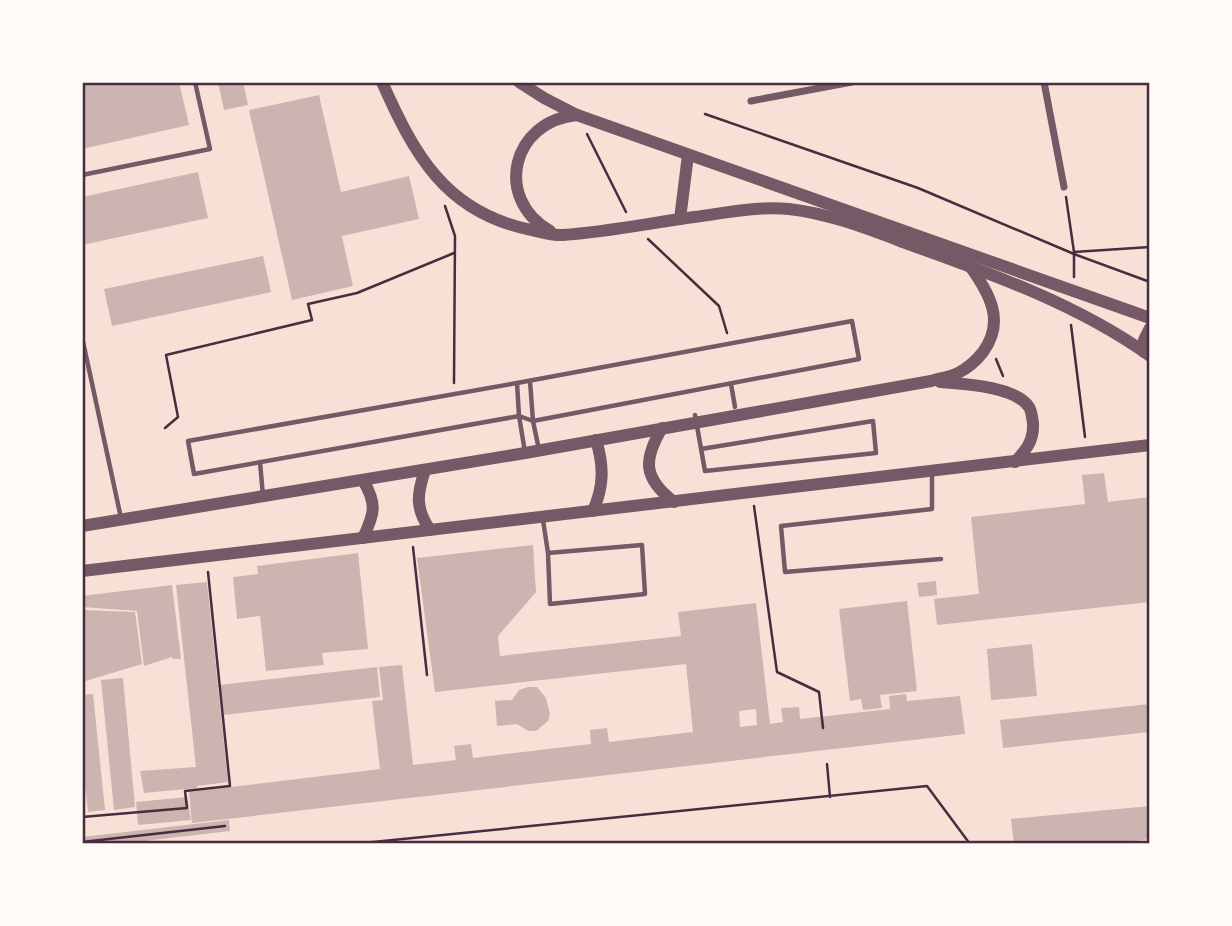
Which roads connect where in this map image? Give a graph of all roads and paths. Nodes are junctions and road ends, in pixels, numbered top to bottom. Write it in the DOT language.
graph roads {
  1 [pos="195,82"];
  2 [pos="382,82"];
  3 [pos="519,82"];
  4 [pos="852,82"];
  5 [pos="1044,82"];
  6 [pos="751,101"];
  7 [pos="705,114"];
  8 [pos="577,115"];
  9 [pos="688,155"];
  10 [pos="82,174"];
  11 [pos="1064,187"];
  12 [pos="443,200"];
  13 [pos="680,219"];
  14 [pos="561,235"];
  15 [pos="1150,247"];
  16 [pos="454,253"];
  17 [pos="1074,253"];
  18 [pos="970,266"];
  19 [pos="1150,282"];
  20 [pos="1073,290"];
  21 [pos="1069,309"];
  22 [pos="1150,318"];
  23 [pos="1150,328"];
  24 [pos="82,338"];
  25 [pos="991,350"];
  26 [pos="1147,354"];
  27 [pos="530,381"];
  28 [pos="931,381"];
  29 [pos="517,383"];
  30 [pos="731,384"];
  31 [pos="1007,384"];
  32 [pos="454,393"];
  33 [pos="735,407"];
  34 [pos="519,416"];
  35 [pos="695,418"];
  36 [pos="533,421"];
  37 [pos="165,428"];
  38 [pos="662,428"];
  39 [pos="596,440"];
  40 [pos="1150,445"];
  41 [pos="701,449"];
  42 [pos="539,450"];
  43 [pos="525,453"];
  44 [pos="1087,454"];
  45 [pos="260,462"];
  46 [pos="1015,462"];
  47 [pos="425,470"];
  48 [pos="932,472"];
  49 [pos="363,480"];
  50 [pos="263,496"];
  51 [pos="674,502"];
  52 [pos="753,502"];
  53 [pos="593,511"];
  54 [pos="542,516"];
  55 [pos="121,519"];
  56 [pos="82,526"];
  57 [pos="430,530"];
  58 [pos="363,538"];
  59 [pos="413,544"];
  60 [pos="548,553"];
  61 [pos="941,559"];
  62 [pos="208,568"];
  63 [pos="82,571"];
  64 [pos="426,675"];
  65 [pos="823,728"];
  66 [pos="827,764"];
  67 [pos="830,797"];
  68 [pos="82,817"];
  69 [pos="225,826"];
  70 [pos="82,842"];
  71 [pos="353,844"];
  72 [pos="970,844"];
  1 -- 10 [label="lane"];
  2 -- 14 [label="street"];
  3 -- 8 [label="street"];
  4 -- 6 [label="street"];
  5 -- 11 [label="street"];
  7 -- 17 [label="path"];
  8 -- 9 [label="street"];
  8 -- 14 [label="street"];
  9 -- 13 [label="street"];
  9 -- 20 [label="street"];
  11 -- 17 [label="path"];
  12 -- 16 [label="path"];
  13 -- 14 [label="street"];
  13 -- 18 [label="street"];
  15 -- 17 [label="path"];
  16 -- 32 [label="path"];
  16 -- 37 [label="path"];
  17 -- 19 [label="path"];
  17 -- 20 [label="path"];
  18 -- 21 [label="street"];
  18 -- 28 [label="street"];
  20 -- 22 [label="street"];
  21 -- 26 [label="street"];
  21 -- 44 [label="path"];
  23 -- 26 [label="street"];
  24 -- 55 [label="lane"];
  25 -- 31 [label="path"];
  27 -- 29 [label="lane"];
  27 -- 30 [label="lane"];
  27 -- 36 [label="lane"];
  28 -- 35 [label="street"];
  28 -- 46 [label="street"];
  29 -- 32 [label="lane"];
  29 -- 34 [label="lane"];
  30 -- 33 [label="lane"];
  30 -- 36 [label="lane"];
  32 -- 45 [label="lane"];
  34 -- 36 [label="lane"];
  34 -- 43 [label="lane"];
  34 -- 45 [label="lane"];
  35 -- 38 [label="street"];
  35 -- 41 [label="lane"];
  36 -- 42 [label="lane"];
  38 -- 39 [label="street"];
  38 -- 51 [label="street"];
  39 -- 42 [label="street"];
  39 -- 53 [label="street"];
  40 -- 44 [label="street"];
  41 -- 41 [label="lane"];
  42 -- 43 [label="street"];
  43 -- 47 [label="street"];
  44 -- 46 [label="street"];
  45 -- 50 [label="lane"];
  46 -- 48 [label="street"];
  47 -- 49 [label="street"];
  47 -- 57 [label="street"];
  48 -- 51 [label="street"];
  48 -- 61 [label="lane"];
  49 -- 50 [label="street"];
  49 -- 58 [label="street"];
  50 -- 55 [label="street"];
  51 -- 53 [label="street"];
  52 -- 65 [label="path"];
  53 -- 54 [label="street"];
  54 -- 57 [label="street"];
  54 -- 60 [label="lane"];
  55 -- 56 [label="street"];
  57 -- 58 [label="street"];
  58 -- 63 [label="street"];
  59 -- 64 [label="path"];
  60 -- 60 [label="lane"];
  62 -- 68 [label="path"];
  66 -- 67 [label="path"];
  67 -- 71 [label="path"];
  67 -- 72 [label="path"];
  69 -- 70 [label="path"];
}
